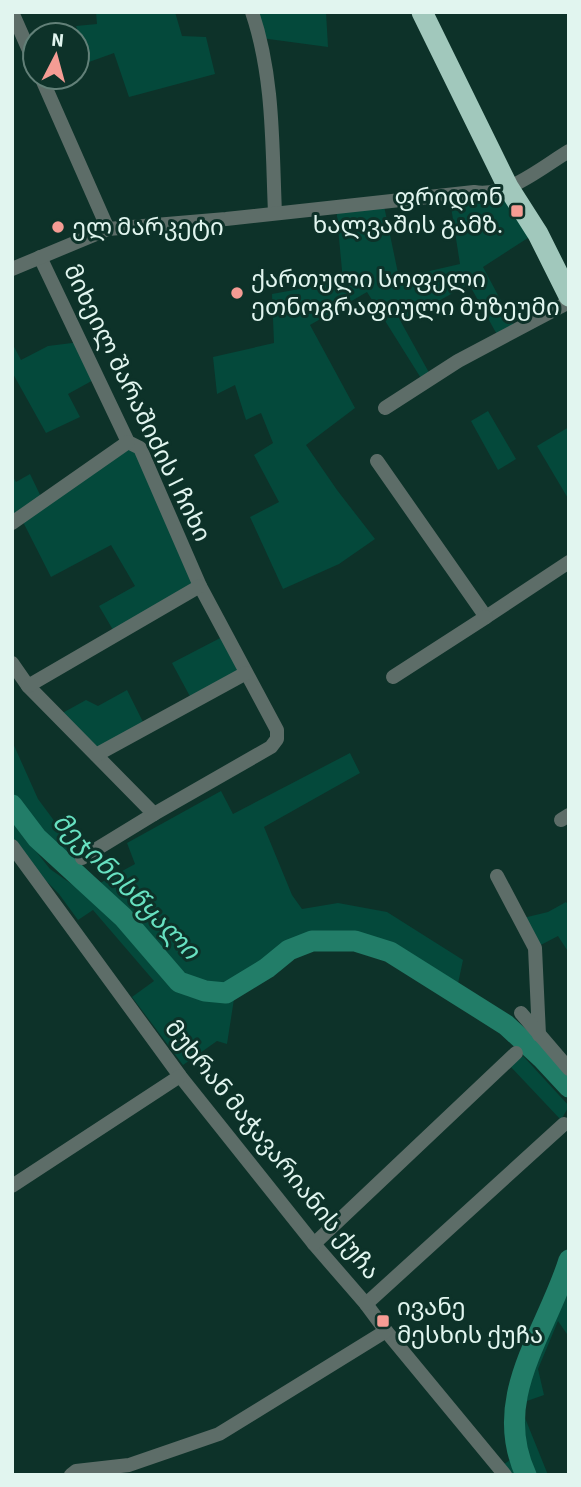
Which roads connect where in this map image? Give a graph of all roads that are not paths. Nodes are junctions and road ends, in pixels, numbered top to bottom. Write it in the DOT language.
graph roads {
  1 [pos="12,12"];
  2 [pos="252,12"];
  3 [pos="422,12"];
  4 [pos="21,32"];
  5 [pos="47,91"];
  6 [pos="569,152"];
  7 [pos="508,187"];
  8 [pos="275,213"];
  9 [pos="108,229"];
  10 [pos="40,257"];
  11 [pos="12,269"];
  12 [pos="569,296"];
  13 [pos="569,302"];
  14 [pos="385,408"];
  15 [pos="128,442"];
  16 [pos="377,461"];
  17 [pos="12,523"];
  18 [pos="569,562"];
  19 [pos="200,586"];
  20 [pos="486,617"];
  21 [pos="12,663"];
  22 [pos="246,673"];
  23 [pos="393,677"];
  24 [pos="28,686"];
  25 [pos="96,755"];
  26 [pos="154,814"];
  27 [pos="15,853"];
  28 [pos="82,858"];
  29 [pos="497,876"];
  30 [pos="521,1013"];
  31 [pos="538,1035"];
  32 [pos="516,1053"];
  33 [pos="569,1069"];
  34 [pos="180,1076"];
  35 [pos="564,1124"];
  36 [pos="12,1186"];
  37 [pos="314,1244"];
  38 [pos="366,1304"];
  39 [pos="386,1331"];
  40 [pos="71,1475"];
  41 [pos="505,1475"];
  1 -- 4 [label="street"];
  2 -- 8 [label="street"];
  3 -- 7 [label="highway"];
  5 -- 9 [label="street"];
  6 -- 7 [label="street"];
  7 -- 8 [label="street"];
  7 -- 12 [label="highway"];
  8 -- 9 [label="street"];
  9 -- 10 [label="street"];
  10 -- 11 [label="street"];
  10 -- 15 [label="street, მიხეილ შარაშიძის I ჩიხი"];
  13 -- 14 [label="street"];
  15 -- 17 [label="street"];
  15 -- 19 [label="street, მიხეილ შარაშიძის I ჩიხი"];
  16 -- 20 [label="street"];
  18 -- 20 [label="street"];
  19 -- 22 [label="street, მიხეილ შარაშიძის I ჩიხი"];
  19 -- 24 [label="street"];
  20 -- 23 [label="street"];
  21 -- 24 [label="street"];
  22 -- 25 [label="street"];
  22 -- 26 [label="street, მიხეილ შარაშიძის I ჩიხი"];
  24 -- 25 [label="street"];
  25 -- 26 [label="street"];
  26 -- 28 [label="street, მიხეილ შარაშიძის I ჩიხი"];
  27 -- 34 [label="street, მუხრან მაჭავარიანის ქუჩა"];
  29 -- 31 [label="street"];
  30 -- 31 [label="street"];
  31 -- 33 [label="street"];
  32 -- 37 [label="street"];
  34 -- 36 [label="street"];
  34 -- 37 [label="street, მუხრან მაჭავარიანის ქუჩა"];
  35 -- 38 [label="street"];
  37 -- 38 [label="street, მუხრან მაჭავარიანის ქუჩა"];
  38 -- 39 [label="street, მუხრან მაჭავარიანის ქუჩა"];
  39 -- 40 [label="street"];
  39 -- 41 [label="street, მუხრან მაჭავარიანის ქუჩა"];
}
